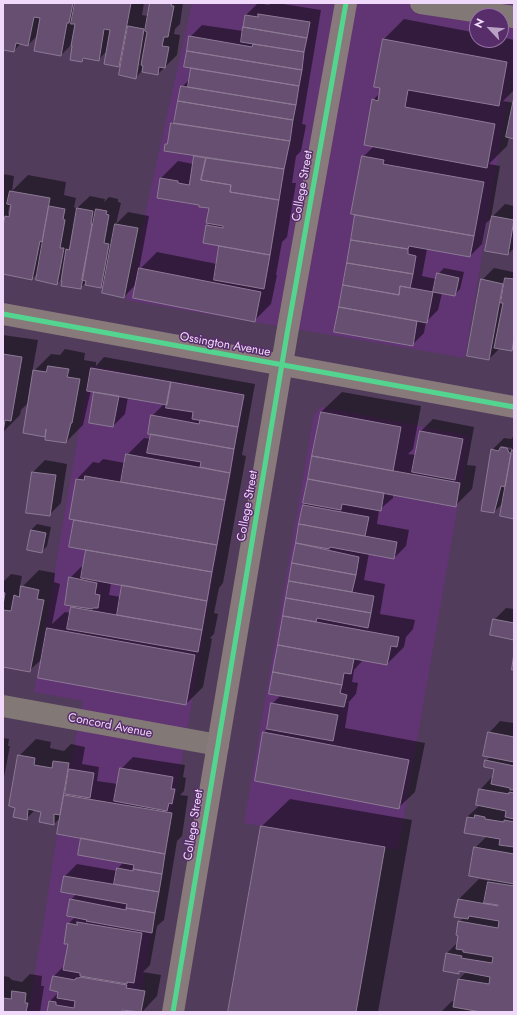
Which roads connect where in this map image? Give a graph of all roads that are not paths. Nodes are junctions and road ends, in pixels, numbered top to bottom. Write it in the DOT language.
graph roads {
  1 [pos="346,3"];
  2 [pos="421,3"];
  3 [pos="514,17"];
  4 [pos="3,314"];
  5 [pos="282,365"];
  6 [pos="514,407"];
  7 [pos="3,706"];
  8 [pos="218,745"];
  9 [pos="173,1012"];
  1 -- 5 [label="main road, College Street"];
  2 -- 3 [label="street"];
  4 -- 5 [label="main road, Ossington Avenue"];
  5 -- 6 [label="main road, Ossington Avenue"];
  5 -- 8 [label="main road, College Street"];
  7 -- 8 [label="street, Concord Avenue"];
  8 -- 9 [label="main road, College Street"];
}
